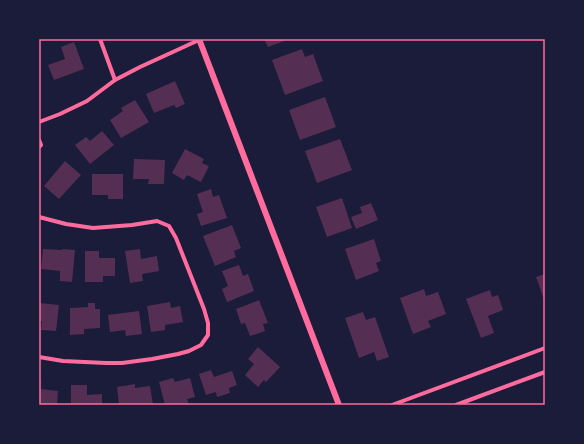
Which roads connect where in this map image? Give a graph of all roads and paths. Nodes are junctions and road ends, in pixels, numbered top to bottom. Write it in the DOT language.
graph roads {
  1 [pos="100,39"];
  2 [pos="199,40"];
  3 [pos="115,80"];
  4 [pos="39,122"];
  5 [pos="39,140"];
  6 [pos="39,147"];
  7 [pos="39,217"];
  8 [pos="545,348"];
  9 [pos="39,356"];
  10 [pos="545,372"];
  11 [pos="339,405"];
  12 [pos="392,405"];
  13 [pos="456,405"];
  1 -- 3 [label="street"];
  2 -- 3 [label="street"];
  2 -- 11 [label="street"];
  3 -- 4 [label="street"];
  5 -- 6 [label="street"];
  7 -- 9 [label="street"];
  8 -- 12 [label="street"];
  10 -- 13 [label="street"];
}
